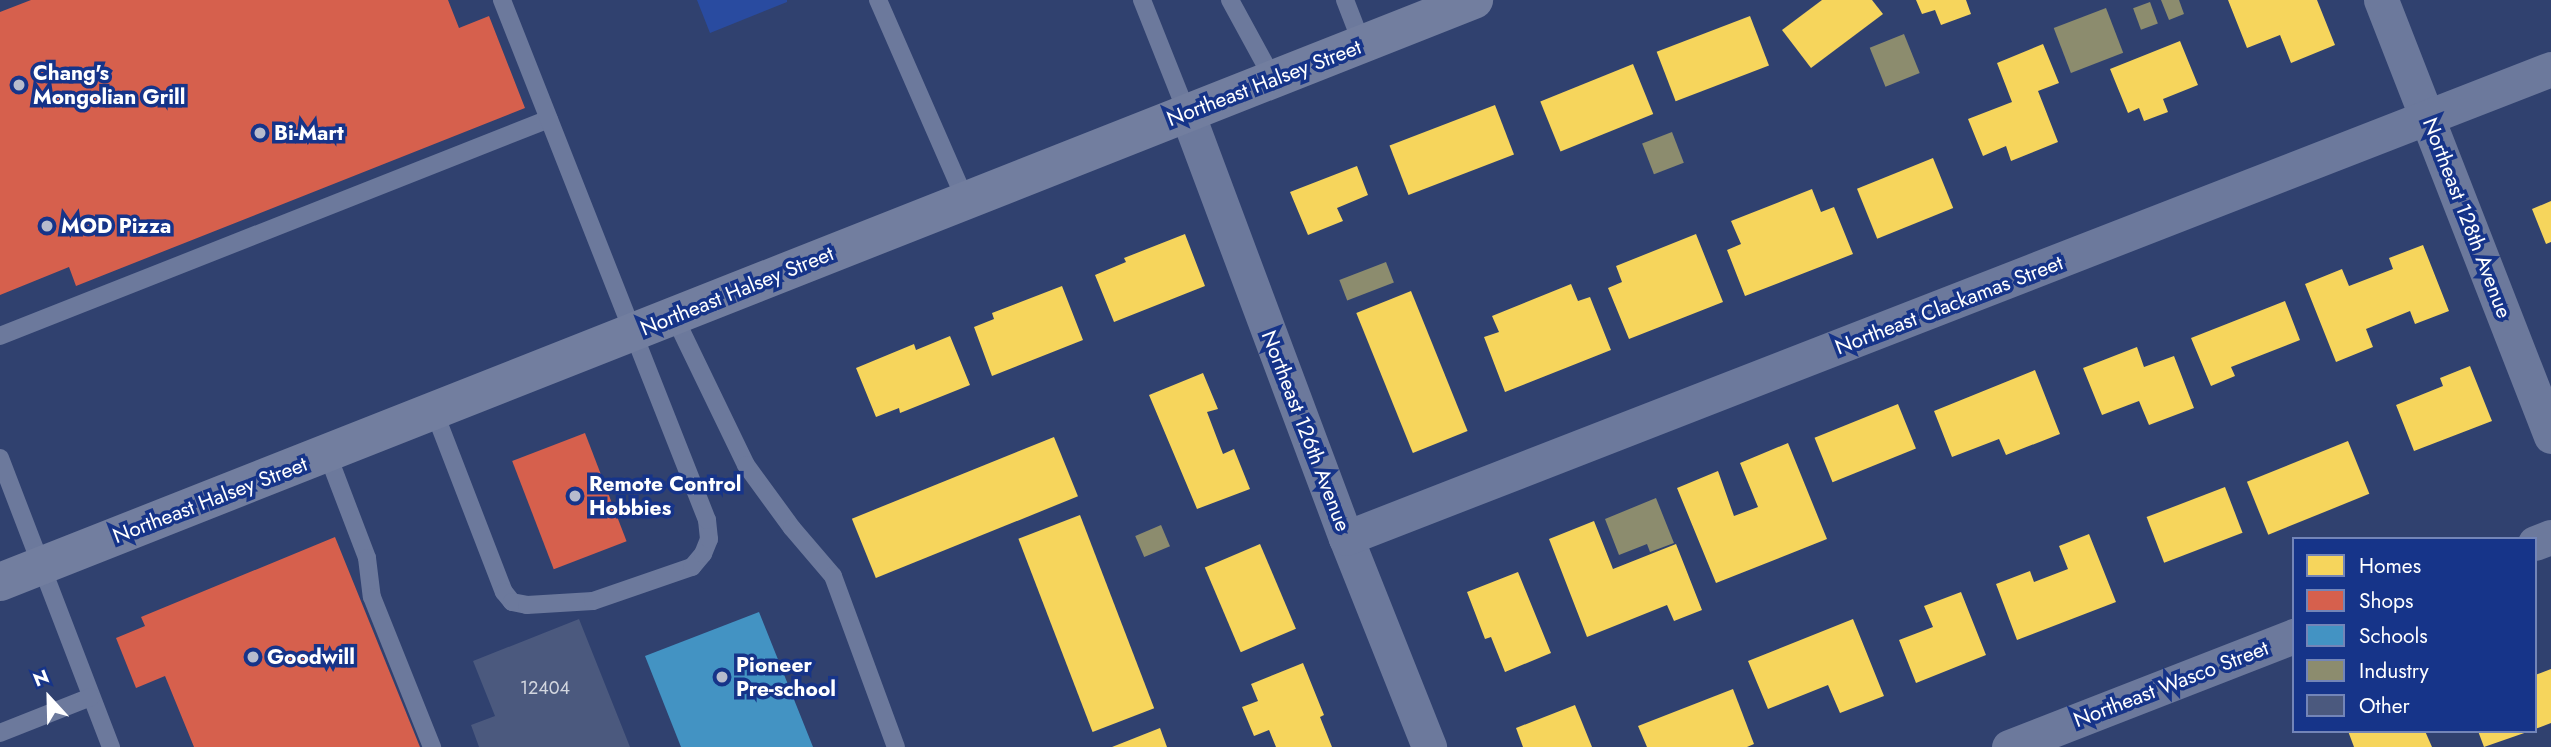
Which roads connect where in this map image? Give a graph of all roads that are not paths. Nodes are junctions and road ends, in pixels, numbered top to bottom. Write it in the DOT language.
graph roads {
  1 [pos="502,0"];
  2 [pos="878,0"];
  3 [pos="1142,0"];
  4 [pos="1230,0"];
  5 [pos="1345,0"];
  6 [pos="1474,0"];
  7 [pos="2381,0"];
  8 [pos="1430,8"];
  9 [pos="1362,44"];
  10 [pos="2551,69"];
  11 [pos="1273,79"];
  12 [pos="1187,113"];
  13 [pos="2428,118"];
  14 [pos="549,119"];
  15 [pos="966,201"];
  16 [pos="674,316"];
  17 [pos="632,333"];
  18 [pos="0,336"];
  19 [pos="434,411"];
  20 [pos="2551,436"];
  21 [pos="327,453"];
  22 [pos="0,458"];
  23 [pos="1346,538"];
  24 [pos="41,565"];
  25 [pos="0,582"];
  26 [pos="2292,637"];
  27 [pos="91,697"];
  28 [pos="0,733"];
  29 [pos="111,747"];
  30 [pos="432,747"];
  31 [pos="896,747"];
  32 [pos="1429,747"];
  33 [pos="2009,747"];
  1 -- 14 [label="lane"];
  2 -- 15 [label="lane"];
  3 -- 12 [label="lane"];
  4 -- 11 [label="lane"];
  5 -- 9 [label="lane"];
  6 -- 8 [label="main road, Northeast Halsey Street"];
  7 -- 13 [label="street, Northeast 128th Avenue"];
  8 -- 9 [label="main road, Northeast Halsey Street"];
  9 -- 11 [label="main road, Northeast Halsey Street"];
  10 -- 13 [label="street, Northeast Clackamas Street"];
  11 -- 12 [label="main road, Northeast Halsey Street"];
  12 -- 15 [label="main road, Northeast Halsey Street"];
  12 -- 23 [label="street, Northeast 126th Avenue"];
  13 -- 20 [label="street, Northeast 128th Avenue"];
  13 -- 23 [label="street, Northeast Clackamas Street"];
  14 -- 17 [label="lane"];
  14 -- 18 [label="lane"];
  15 -- 16 [label="main road, Northeast Halsey Street"];
  16 -- 17 [label="main road, Northeast Halsey Street"];
  16 -- 31 [label="lane"];
  17 -- 19 [label="main road, Northeast Halsey Street"];
  17 -- 19 [label="lane"];
  19 -- 21 [label="main road, Northeast Halsey Street"];
  21 -- 24 [label="main road, Northeast Halsey Street"];
  21 -- 30 [label="lane"];
  22 -- 24 [label="lane"];
  23 -- 32 [label="street, Northeast 126th Avenue"];
  24 -- 25 [label="main road, Northeast Halsey Street"];
  24 -- 27 [label="lane"];
  26 -- 33 [label="street, Northeast Wasco Street"];
  27 -- 28 [label="lane"];
  27 -- 29 [label="lane"];
}
